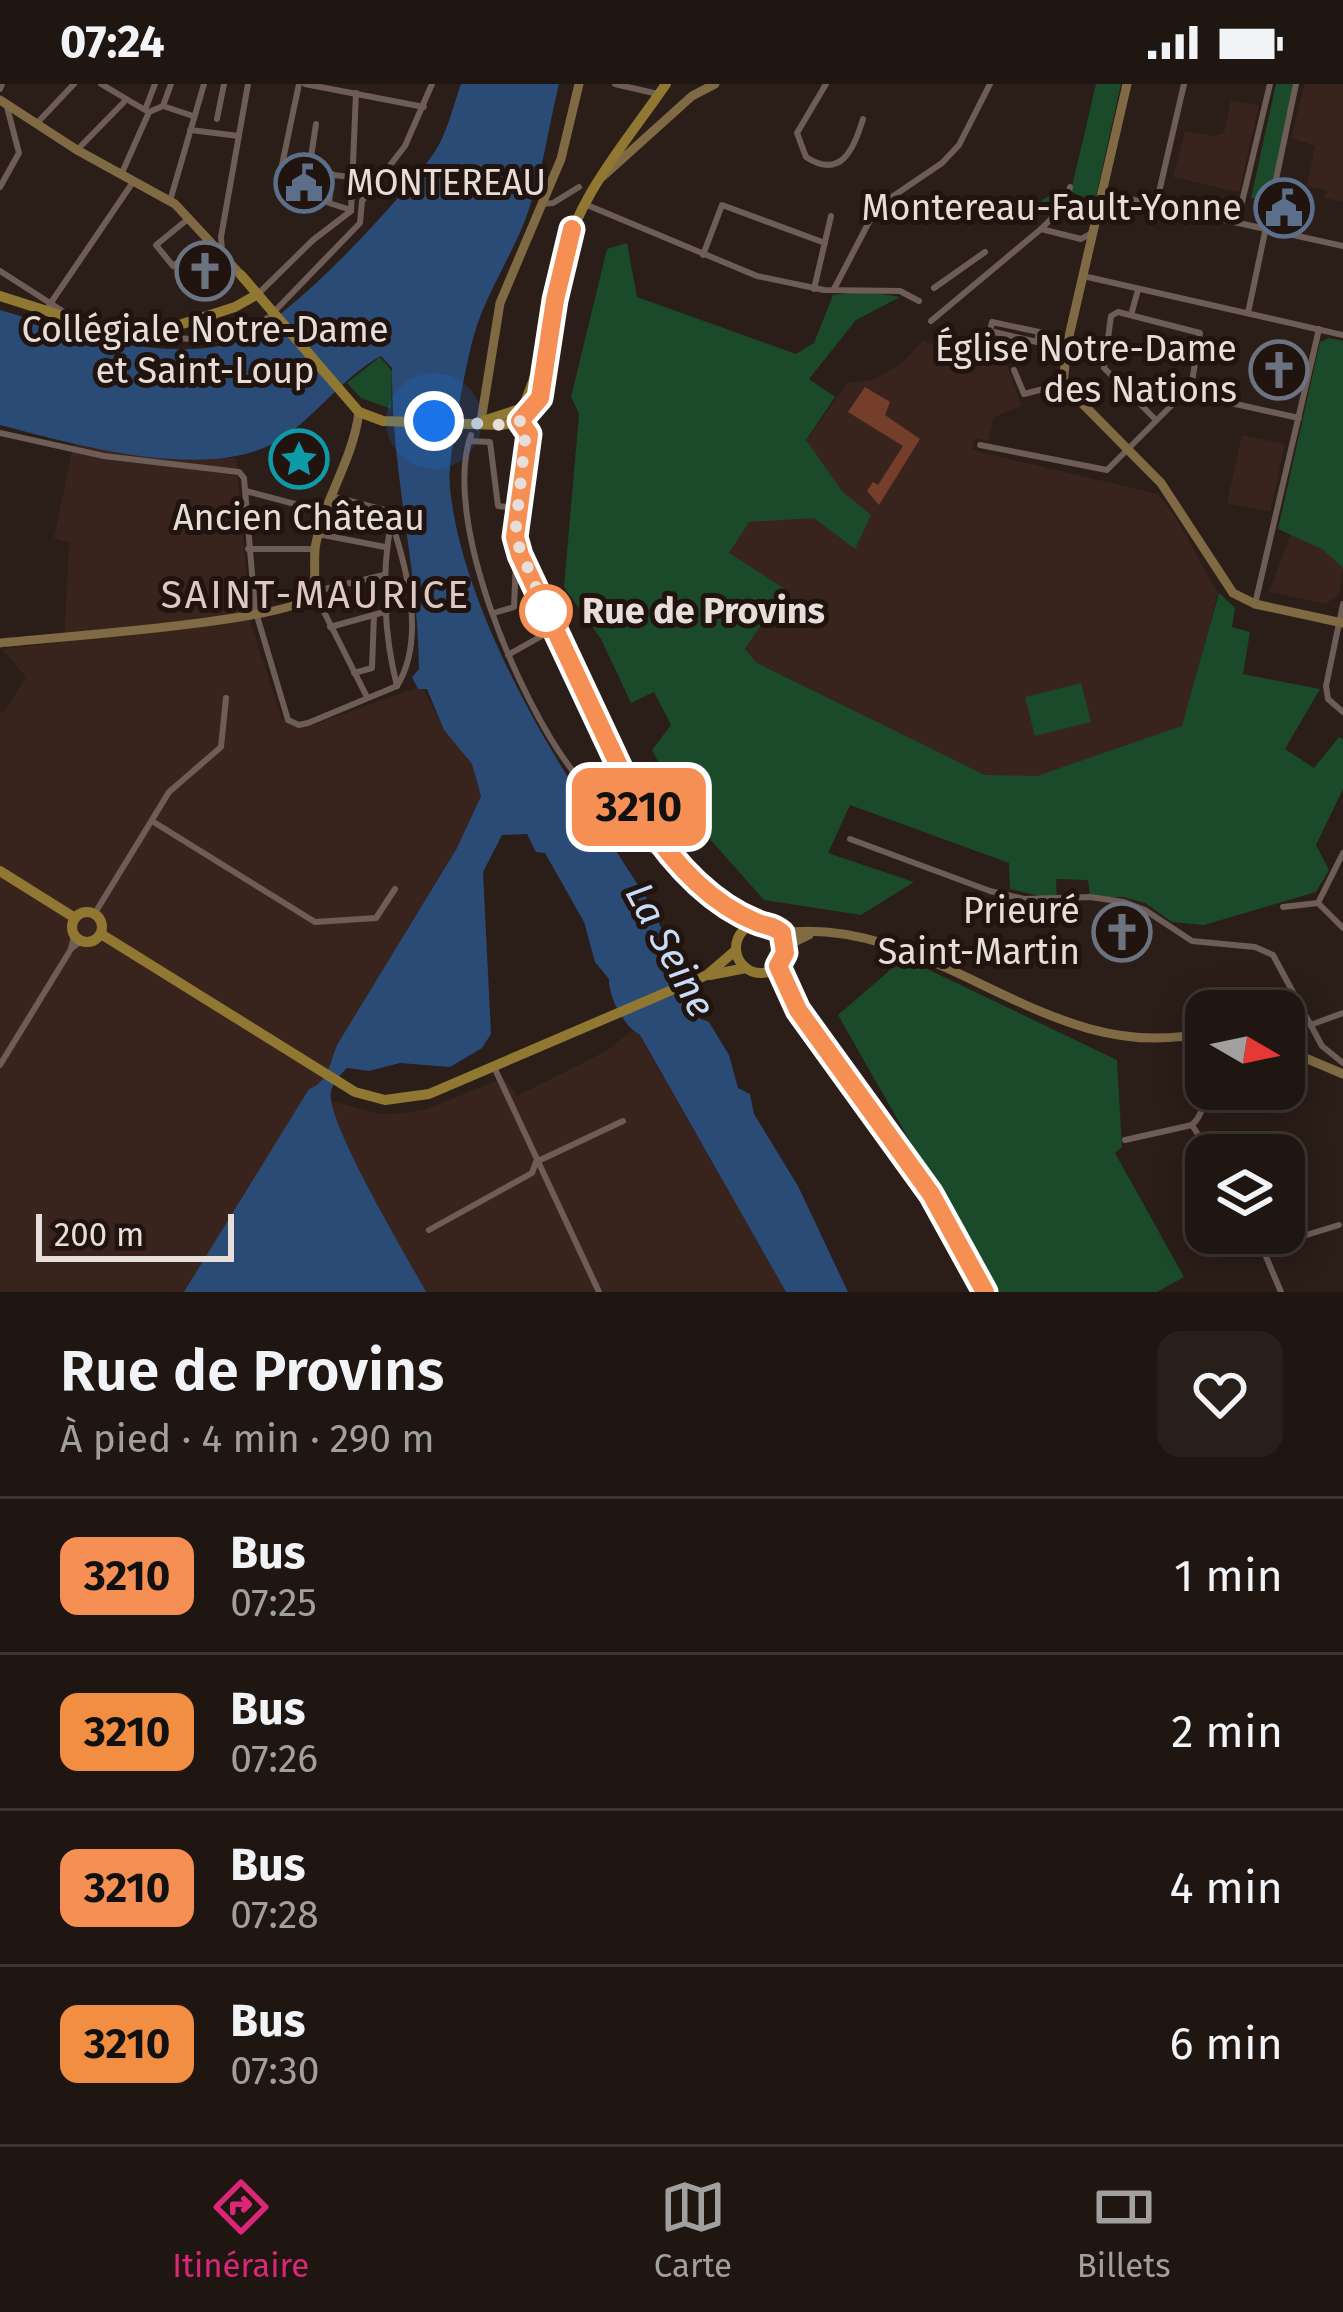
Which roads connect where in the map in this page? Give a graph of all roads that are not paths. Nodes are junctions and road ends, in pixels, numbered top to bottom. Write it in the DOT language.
graph roads {
  1 [pos="74,84"];
  2 [pos="101,84"];
  3 [pos="155,84"];
  4 [pos="171,84"];
  5 [pos="204,84"];
  6 [pos="224,84"];
  7 [pos="248,84"];
  8 [pos="302,84"];
  9 [pos="432,84"];
  10 [pos="579,84"];
  11 [pos="615,84"];
  12 [pos="715,84"];
  13 [pos="826,84"];
  14 [pos="990,84"];
  15 [pos="1127,84"];
  16 [pos="1184,84"];
  17 [pos="1270,84"];
  18 [pos="1296,84"];
  19 [pos="662,89"];
  20 [pos="356,93"];
  21 [pos="124,102"];
  22 [pos="3,103"];
  23 [pos="163,106"];
  24 [pos="424,107"];
  25 [pos="147,111"];
  26 [pos="194,116"];
  27 [pos="217,119"];
  28 [pos="863,119"];
  29 [pos="316,124"];
  30 [pos="36,125"];
  31 [pos="190,130"];
  32 [pos="631,132"];
  33 [pos="652,132"];
  34 [pos="239,136"];
  35 [pos="642,143"];
  36 [pos="76,150"];
  37 [pos="309,170"];
  38 [pos="332,174"];
  39 [pos="121,175"];
  40 [pos="351,177"];
  41 [pos="597,181"];
  42 [pos="133,182"];
  43 [pos="0,187"];
  44 [pos="579,187"];
  45 [pos="1070,187"];
  46 [pos="1098,195"];
  47 [pos="170,201"];
  48 [pos="362,201"];
  49 [pos="542,204"];
  50 [pos="584,204"];
  51 [pos="1156,205"];
  52 [pos="351,210"];
  53 [pos="832,216"];
  54 [pos="190,219"];
  55 [pos="1237,224"];
  56 [pos="1041,230"];
  57 [pos="1266,230"];
  58 [pos="1093,233"];
  59 [pos="221,237"];
  60 [pos="207,240"];
  61 [pos="825,244"];
  62 [pos="1343,246"];
  63 [pos="222,252"];
  64 [pos="986,252"];
  65 [pos="703,256"];
  66 [pos="0,271"];
  67 [pos="241,275"];
  68 [pos="1083,276"];
  69 [pos="814,289"];
  70 [pos="834,289"];
  71 [pos="934,289"];
  72 [pos="1137,289"];
  73 [pos="258,293"];
  74 [pos="0,296"];
  75 [pos="919,301"];
  76 [pos="49,306"];
  77 [pos="231,308"];
  78 [pos="1248,314"];
  79 [pos="1131,315"];
  80 [pos="931,321"];
  81 [pos="1318,329"];
  82 [pos="990,331"];
  83 [pos="148,335"];
  84 [pos="1343,335"];
  85 [pos="1014,370"];
  86 [pos="1063,384"];
  87 [pos="1190,394"];
  88 [pos="490,395"];
  89 [pos="359,412"];
  90 [pos="514,416"];
  91 [pos="1299,418"];
  92 [pos="375,419"];
  93 [pos="487,421"];
  94 [pos="1156,421"];
  95 [pos="0,433"];
  96 [pos="355,445"];
  97 [pos="980,445"];
  98 [pos="1128,451"];
  99 [pos="246,491"];
  100 [pos="335,497"];
  101 [pos="518,508"];
  102 [pos="328,513"];
  103 [pos="392,520"];
  104 [pos="318,534"];
  105 [pos="386,547"];
  106 [pos="248,549"];
  107 [pos="314,549"];
  108 [pos="522,558"];
  109 [pos="385,574"];
  110 [pos="311,594"];
  111 [pos="1255,604"];
  112 [pos="1343,604"];
  113 [pos="388,611"];
  114 [pos="494,614"];
  115 [pos="374,615"];
  116 [pos="256,616"];
  117 [pos="1341,623"];
  118 [pos="330,627"];
  119 [pos="554,629"];
  120 [pos="0,643"];
  121 [pos="508,655"];
  122 [pos="372,659"];
  123 [pos="390,659"];
  124 [pos="355,673"];
  125 [pos="397,686"];
  126 [pos="226,698"];
  127 [pos="367,698"];
  128 [pos="1343,712"];
  129 [pos="152,821"];
  130 [pos="850,839"];
  131 [pos="1343,853"];
  132 [pos="668,854"];
  133 [pos="0,872"];
  134 [pos="395,889"];
  135 [pos="1318,903"];
  136 [pos="734,907"];
  137 [pos="1282,907"];
  138 [pos="95,914"];
  139 [pos="75,918"];
  140 [pos="756,923"];
  141 [pos="1343,928"];
  142 [pos="742,932"];
  143 [pos="101,934"];
  144 [pos="784,940"];
  145 [pos="76,942"];
  146 [pos="736,950"];
  147 [pos="778,966"];
  148 [pos="746,968"];
  149 [pos="759,973"];
  150 [pos="707,975"];
  151 [pos="798,1010"];
  152 [pos="1343,1012"];
  153 [pos="1311,1024"];
  154 [pos="1185,1036"];
  155 [pos="1305,1058"];
  156 [pos="1343,1063"];
  157 [pos="0,1065"];
  158 [pos="494,1066"];
  159 [pos="1343,1074"];
  160 [pos="1203,1110"];
  161 [pos="623,1121"];
  162 [pos="1192,1125"];
  163 [pos="1198,1134"];
  164 [pos="1125,1140"];
  165 [pos="536,1162"];
  166 [pos="1339,1225"];
  167 [pos="429,1231"];
  168 [pos="1305,1235"];
  169 [pos="1266,1254"];
  170 [pos="598,1292"];
  171 [pos="985,1292"];
  172 [pos="1281,1292"];
  1 -- 30 [label="street"];
  2 -- 21 [label="street"];
  3 -- 25 [label="street"];
  4 -- 23 [label="street"];
  5 -- 26 [label="street"];
  6 -- 27 [label="street"];
  7 -- 34 [label="street"];
  8 -- 20 [label="street"];
  8 -- 37 [label="street"];
  9 -- 24 [label="street"];
  10 -- 49 [label="street"];
  11 -- 19 [label="street"];
  12 -- 33 [label="street"];
  13 -- 28 [label="street"];
  14 -- 70 [label="street"];
  15 -- 46 [label="street"];
  16 -- 51 [label="street"];
  17 -- 55 [label="street"];
  18 -- 57 [label="street"];
  19 -- 32 [label="main road"];
  20 -- 24 [label="street"];
  20 -- 40 [label="street"];
  21 -- 25 [label="street"];
  21 -- 36 [label="street"];
  22 -- 30 [label="street"];
  22 -- 43 [label="street"];
  23 -- 25 [label="street"];
  23 -- 26 [label="street"];
  24 -- 48 [label="street"];
  25 -- 39 [label="street"];
  26 -- 31 [label="street"];
  29 -- 37 [label="street"];
  30 -- 36 [label="street"];
  31 -- 34 [label="street"];
  31 -- 47 [label="street"];
  32 -- 33 [label="street"];
  32 -- 35 [label="street"];
  32 -- 41 [label="main road"];
  33 -- 35 [label="street"];
  34 -- 59 [label="street"];
  35 -- 41 [label="street"];
  36 -- 39 [label="street"];
  37 -- 38 [label="street"];
  38 -- 40 [label="street"];
  38 -- 52 [label="street"];
  39 -- 42 [label="street"];
  40 -- 52 [label="street"];
  41 -- 50 [label="main road"];
  42 -- 47 [label="street"];
  42 -- 76 [label="street"];
  44 -- 49 [label="street"];
  45 -- 56 [label="street"];
  46 -- 51 [label="street"];
  46 -- 58 [label="street"];
  47 -- 54 [label="street"];
  48 -- 52 [label="street"];
  48 -- 83 [label="street"];
  49 -- 88 [label="street"];
  50 -- 65 [label="street"];
  50 -- 90 [label="main road"];
  51 -- 55 [label="street"];
  52 -- 73 [label="street"];
  53 -- 61 [label="street"];
  54 -- 60 [label="street"];
  54 -- 60 [label="street"];
  55 -- 57 [label="street"];
  56 -- 58 [label="street"];
  56 -- 80 [label="street"];
  57 -- 62 [label="street"];
  57 -- 78 [label="street"];
  58 -- 68 [label="street"];
  59 -- 60 [label="street"];
  59 -- 63 [label="street"];
  60 -- 63 [label="street"];
  61 -- 65 [label="street"];
  61 -- 69 [label="street"];
  63 -- 67 [label="street"];
  64 -- 71 [label="street"];
  65 -- 69 [label="street"];
  66 -- 76 [label="street"];
  67 -- 73 [label="main road"];
  67 -- 77 [label="main road"];
  68 -- 72 [label="street"];
  68 -- 86 [label="street"];
  69 -- 70 [label="street"];
  70 -- 75 [label="street"];
  72 -- 78 [label="street"];
  72 -- 79 [label="street"];
  73 -- 77 [label="main road"];
  73 -- 89 [label="main road"];
  74 -- 76 [label="main road"];
  76 -- 83 [label="main road"];
  77 -- 83 [label="main road"];
  78 -- 81 [label="street"];
  79 -- 87 [label="street"];
  79 -- 94 [label="street"];
  81 -- 84 [label="street"];
  81 -- 91 [label="street"];
  82 -- 82 [label="street"];
  85 -- 86 [label="street"];
  86 -- 98 [label="street"];
  87 -- 91 [label="street"];
  87 -- 94 [label="street"];
  88 -- 90 [label="street"];
  88 -- 93 [label="street"];
  89 -- 92 [label="main road"];
  89 -- 96 [label="street"];
  90 -- 93 [label="main road"];
  90 -- 101 [label="main road"];
  91 -- 111 [label="street"];
  92 -- 93 [label="main road"];
  92 -- 96 [label="street"];
  94 -- 98 [label="street"];
  95 -- 99 [label="street"];
  96 -- 100 [label="street"];
  97 -- 98 [label="street"];
  98 -- 111 [label="street"];
  99 -- 102 [label="street"];
  99 -- 106 [label="street"];
  100 -- 102 [label="street"];
  100 -- 103 [label="street"];
  101 -- 108 [label="main road"];
  101 -- 114 [label="street"];
  102 -- 104 [label="street"];
  103 -- 105 [label="street"];
  103 -- 125 [label="street"];
  104 -- 105 [label="street"];
  104 -- 107 [label="street"];
  105 -- 109 [label="street"];
  106 -- 107 [label="street"];
  106 -- 116 [label="street"];
  107 -- 110 [label="street"];
  108 -- 114 [label="street"];
  108 -- 119 [label="main road"];
  109 -- 110 [label="street"];
  109 -- 113 [label="street"];
  110 -- 116 [label="street"];
  110 -- 118 [label="street"];
  111 -- 117 [label="street"];
  112 -- 117 [label="street"];
  113 -- 115 [label="street"];
  113 -- 123 [label="street"];
  114 -- 121 [label="street"];
  115 -- 118 [label="street"];
  115 -- 122 [label="street"];
  116 -- 120 [label="street"];
  116 -- 127 [label="street"];
  117 -- 128 [label="street"];
  118 -- 124 [label="street"];
  119 -- 121 [label="street"];
  119 -- 132 [label="main road"];
  121 -- 132 [label="street"];
  122 -- 123 [label="street"];
  122 -- 124 [label="street"];
  123 -- 125 [label="street"];
  124 -- 127 [label="street"];
  125 -- 127 [label="street"];
  126 -- 129 [label="street"];
  129 -- 134 [label="street"];
  129 -- 138 [label="street"];
  130 -- 153 [label="street"];
  131 -- 135 [label="street"];
  132 -- 136 [label="main road"];
  133 -- 139 [label="main road"];
  135 -- 137 [label="street"];
  135 -- 141 [label="street"];
  136 -- 140 [label="main road"];
  136 -- 142 [label="main road"];
  138 -- 139 [label="main road"];
  138 -- 143 [label="main road"];
  139 -- 145 [label="main road"];
  140 -- 142 [label="main road"];
  140 -- 144 [label="main road"];
  142 -- 146 [label="main road"];
  143 -- 145 [label="main road"];
  143 -- 158 [label="main road"];
  144 -- 147 [label="main road"];
  144 -- 154 [label="street"];
  145 -- 157 [label="street"];
  146 -- 148 [label="main road"];
  146 -- 150 [label="main road"];
  147 -- 149 [label="main road"];
  147 -- 151 [label="main road"];
  148 -- 149 [label="main road"];
  148 -- 150 [label="main road"];
  149 -- 151 [label="main road"];
  150 -- 158 [label="main road"];
  151 -- 171 [label="main road"];
  152 -- 153 [label="street"];
  153 -- 156 [label="street"];
  155 -- 159 [label="street"];
  158 -- 165 [label="street"];
  160 -- 162 [label="street"];
  161 -- 165 [label="street"];
  162 -- 163 [label="street"];
  162 -- 164 [label="street"];
  165 -- 167 [label="street"];
  165 -- 170 [label="street"];
  166 -- 168 [label="street"];
  169 -- 172 [label="street"];
}
